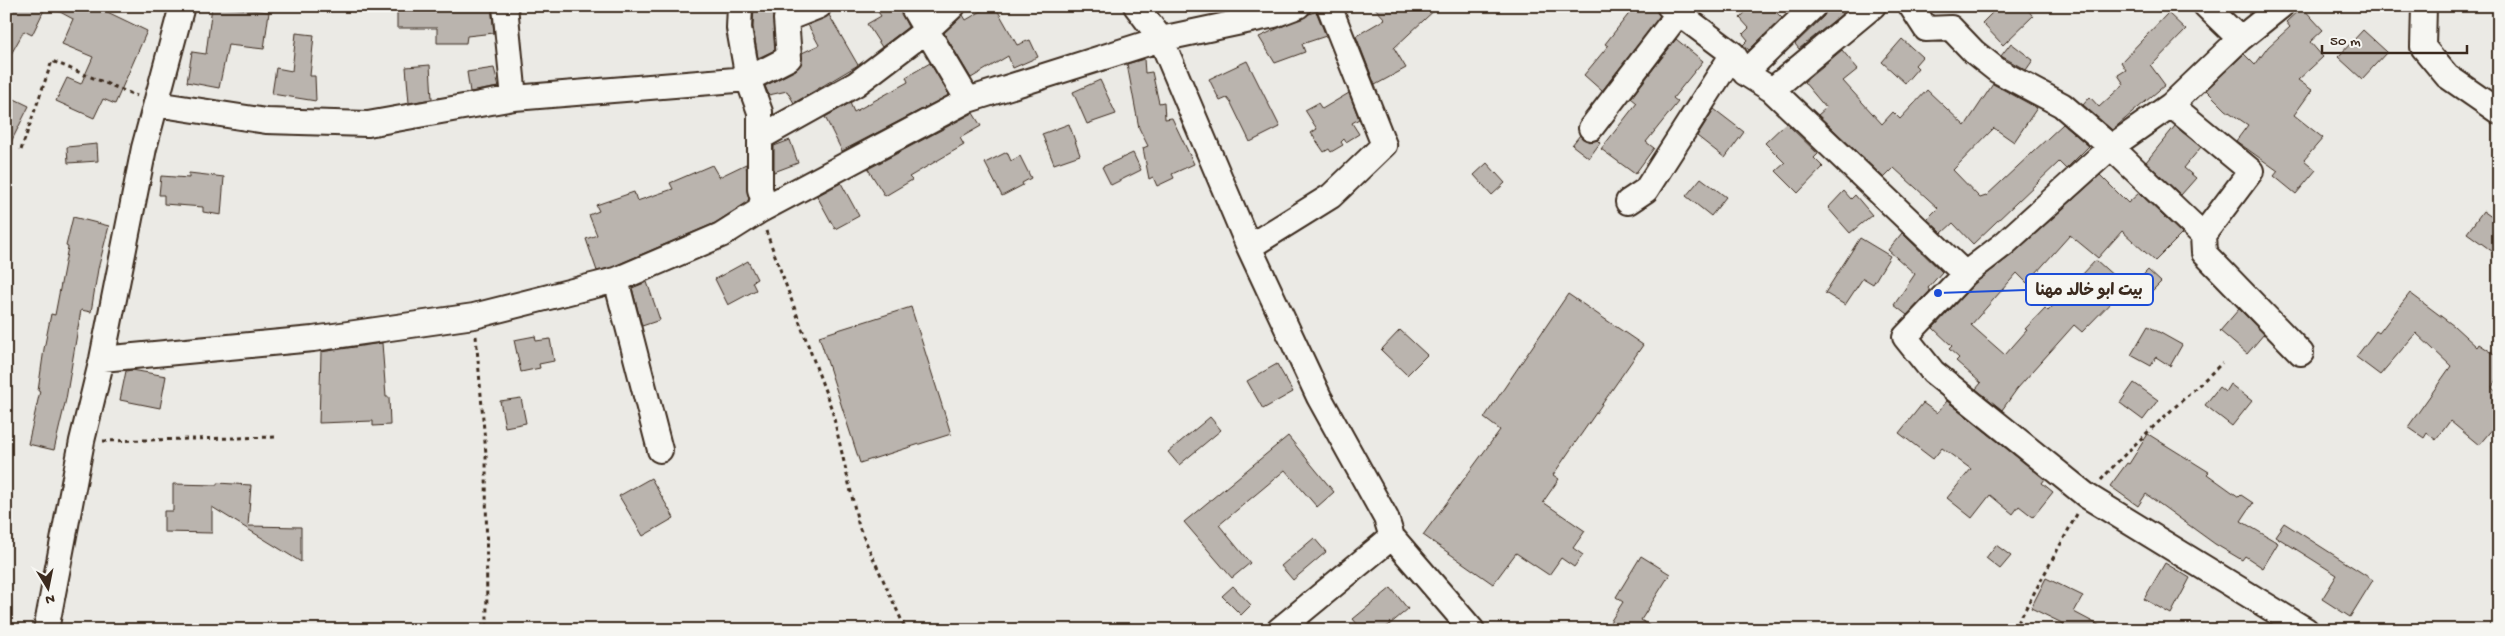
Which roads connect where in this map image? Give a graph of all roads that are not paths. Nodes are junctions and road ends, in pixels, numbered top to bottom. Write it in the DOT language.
graph roads {
  1 [pos="182,6"];
  2 [pos="505,6"];
  3 [pos="740,6"];
  4 [pos="819,6"];
  5 [pos="912,6"];
  6 [pos="953,6"];
  7 [pos="1136,6"];
  8 [pos="1298,6"];
  9 [pos="1329,6"];
  10 [pos="1814,6"];
  11 [pos="1873,6"];
  12 [pos="1912,6"];
  13 [pos="2206,6"];
  14 [pos="2281,6"];
  15 [pos="2424,6"];
  16 [pos="1674,9"];
  17 [pos="927,30"];
  18 [pos="1161,39"];
  19 [pos="2240,39"];
  20 [pos="1739,63"];
  21 [pos="748,79"];
  22 [pos="1772,90"];
  23 [pos="514,98"];
  24 [pos="968,100"];
  25 [pos="156,104"];
  26 [pos="2172,105"];
  27 [pos="2499,112"];
  28 [pos="1591,128"];
  29 [pos="761,137"];
  30 [pos="2111,147"];
  31 [pos="1628,202"];
  32 [pos="760,211"];
  33 [pos="2203,235"];
  34 [pos="1249,247"];
  35 [pos="1964,274"];
  36 [pos="616,280"];
  37 [pos="2301,353"];
  38 [pos="102,359"];
  39 [pos="660,450"];
  40 [pos="1392,537"];
  41 [pos="46,630"];
  42 [pos="1279,630"];
  43 [pos="1472,630"];
  44 [pos="2306,630"];
  1 -- 25 [label="street"];
  2 -- 23 [label="street"];
  3 -- 21 [label="street"];
  4 -- 21 [label="street"];
  5 -- 17 [label="street"];
  6 -- 17 [label="street"];
  7 -- 18 [label="street"];
  8 -- 18 [label="street"];
  9 -- 34 [label="street"];
  10 -- 20 [label="street"];
  11 -- 22 [label="street"];
  12 -- 30 [label="street"];
  13 -- 19 [label="street"];
  14 -- 19 [label="street"];
  15 -- 27 [label="street"];
  16 -- 20 [label="street"];
  16 -- 28 [label="street"];
  17 -- 24 [label="street"];
  17 -- 29 [label="street"];
  18 -- 24 [label="street"];
  18 -- 34 [label="street"];
  19 -- 26 [label="street"];
  20 -- 22 [label="street"];
  20 -- 31 [label="street"];
  21 -- 23 [label="street"];
  21 -- 29 [label="street"];
  22 -- 35 [label="street"];
  23 -- 25 [label="street"];
  24 -- 32 [label="street"];
  25 -- 38 [label="street"];
  26 -- 30 [label="street"];
  26 -- 33 [label="street"];
  29 -- 32 [label="street"];
  30 -- 33 [label="street"];
  30 -- 35 [label="street"];
  32 -- 36 [label="street"];
  33 -- 37 [label="street"];
  34 -- 40 [label="street"];
  35 -- 44 [label="street"];
  36 -- 38 [label="street"];
  36 -- 39 [label="street"];
  38 -- 41 [label="street"];
  40 -- 42 [label="street"];
  40 -- 43 [label="street"];
}
